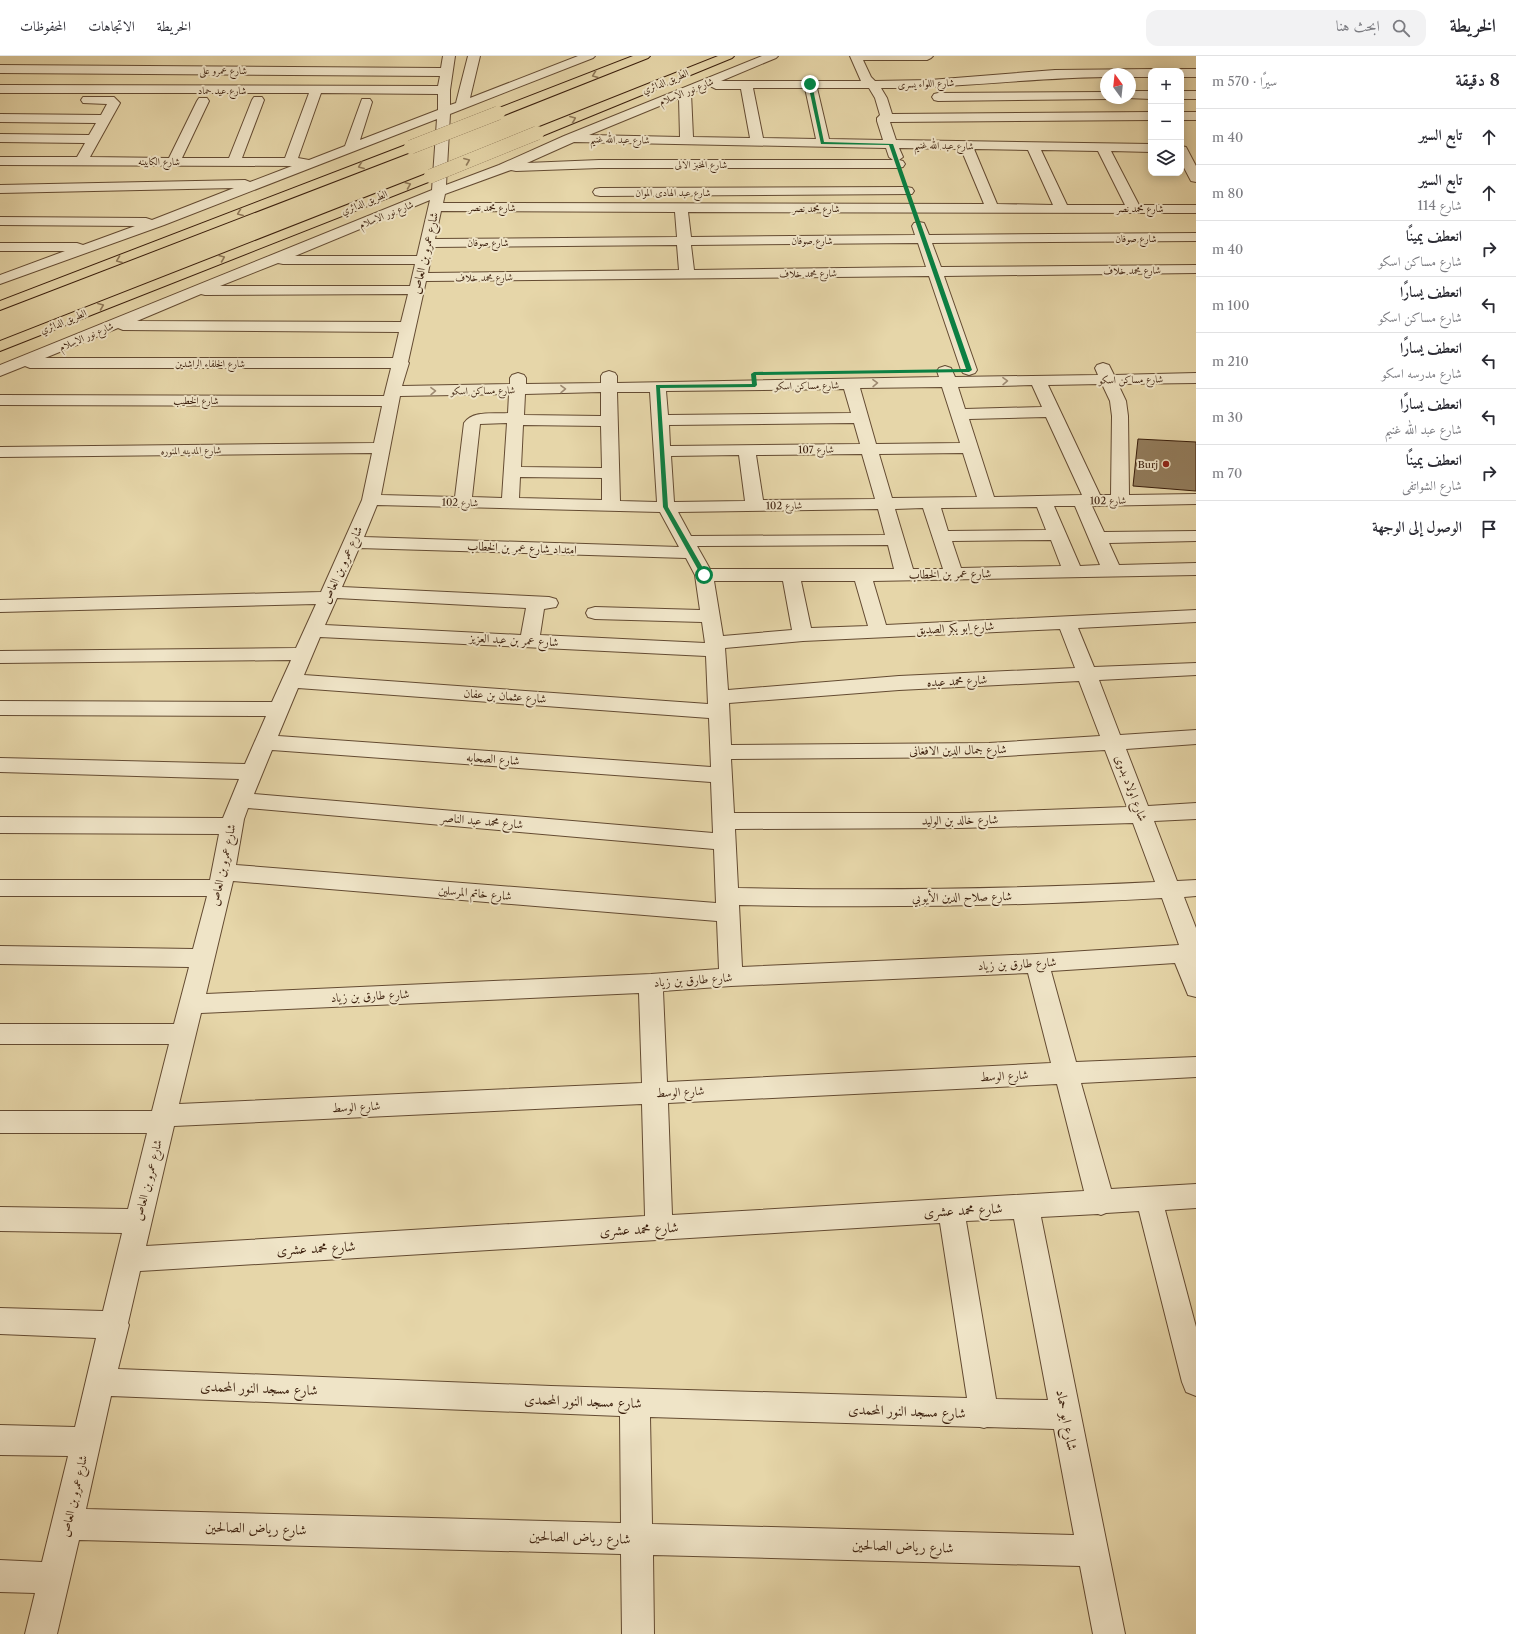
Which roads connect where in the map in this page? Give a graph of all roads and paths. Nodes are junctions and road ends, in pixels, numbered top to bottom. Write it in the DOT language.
graph roads {
  1 [pos="449,56"];
  2 [pos="474,56"];
  3 [pos="589,56"];
  4 [pos="644,56"];
  5 [pos="728,56"];
  6 [pos="772,56"];
  7 [pos="856,56"];
  8 [pos="927,56"];
  9 [pos="0,69"];
  10 [pos="446,72"];
  11 [pos="1148,73"];
  12 [pos="1184,73"];
  13 [pos="1196,73"];
  14 [pos="746,84"];
  15 [pos="810,84"];
  16 [pos="873,84"];
  17 [pos="701,85"];
  18 [pos="0,89"];
  19 [pos="316,90"];
  20 [pos="444,90"];
  21 [pos="685,92"];
  22 [pos="1136,95"];
  23 [pos="1148,95"];
  24 [pos="1184,95"];
  25 [pos="1196,95"];
  26 [pos="1100,96"];
  27 [pos="896,97"];
  28 [pos="927,97"];
  29 [pos="880,98"];
  30 [pos="0,100"];
  31 [pos="258,100"];
  32 [pos="203,101"];
  33 [pos="366,102"];
  34 [pos="453,108"];
  35 [pos="1148,116"];
  36 [pos="1184,116"];
  37 [pos="1196,116"];
  38 [pos="1001,117"];
  39 [pos="1051,117"];
  40 [pos="0,118"];
  41 [pos="883,118"];
  42 [pos="950,118"];
  43 [pos="105,119"];
  44 [pos="0,138"];
  45 [pos="93,138"];
  46 [pos="569,139"];
  47 [pos="687,140"];
  48 [pos="757,142"];
  49 [pos="823,143"];
  50 [pos="891,144"];
  51 [pos="963,146"];
  52 [pos="1013,146"];
  53 [pos="1033,147"];
  54 [pos="1064,147"];
  55 [pos="350,148"];
  56 [pos="1103,148"];
  57 [pos="1148,148"];
  58 [pos="1184,150"];
  59 [pos="1196,150"];
  60 [pos="1184,156"];
  61 [pos="5,161"];
  62 [pos="81,161"];
  63 [pos="108,161"];
  64 [pos="160,161"];
  65 [pos="174,161"];
  66 [pos="213,161"];
  67 [pos="234,161"];
  68 [pos="271,161"];
  69 [pos="290,162"];
  70 [pos="317,162"];
  71 [pos="599,164"];
  72 [pos="744,164"];
  73 [pos="898,164"];
  74 [pos="504,168"];
  75 [pos="0,176"];
  76 [pos="152,177"];
  77 [pos="100,178"];
  78 [pos="1196,178"];
  79 [pos="206,179"];
  80 [pos="262,179"];
  81 [pos="0,189"];
  82 [pos="907,191"];
  83 [pos="435,192"];
  84 [pos="477,192"];
  85 [pos="585,192"];
  86 [pos="600,192"];
  87 [pos="748,192"];
  88 [pos="601,207"];
  89 [pos="681,207"];
  90 [pos="913,208"];
  91 [pos="992,208"];
  92 [pos="1062,208"];
  93 [pos="1134,208"];
  94 [pos="1196,208"];
  95 [pos="0,221"];
  96 [pos="28,221"];
  97 [pos="159,222"];
  98 [pos="1196,238"];
  99 [pos="924,239"];
  100 [pos="684,241"];
  101 [pos="93,246"];
  102 [pos="7,247"];
  103 [pos="271,260"];
  104 [pos="422,268"];
  105 [pos="1196,269"];
  106 [pos="934,272"];
  107 [pos="687,275"];
  108 [pos="0,280"];
  109 [pos="194,291"];
  110 [pos="0,306"];
  111 [pos="112,325"];
  112 [pos="409,327"];
  113 [pos="0,346"];
  114 [pos="20,363"];
  115 [pos="1196,366"];
  116 [pos="969,370"];
  117 [pos="0,371"];
  118 [pos="1106,374"];
  119 [pos="946,376"];
  120 [pos="1196,378"];
  121 [pos="754,380"];
  122 [pos="1038,381"];
  123 [pos="609,382"];
  124 [pos="396,384"];
  125 [pos="517,384"];
  126 [pos="851,384"];
  127 [pos="658,386"];
  128 [pos="0,400"];
  129 [pos="1052,412"];
  130 [pos="959,414"];
  131 [pos="861,418"];
  132 [pos="515,419"];
  133 [pos="660,420"];
  134 [pos="610,421"];
  135 [pos="382,448"];
  136 [pos="970,448"];
  137 [pos="870,449"];
  138 [pos="746,450"];
  139 [pos="662,451"];
  140 [pos="0,452"];
  141 [pos="512,472"];
  142 [pos="610,473"];
  143 [pos="1196,499"];
  144 [pos="371,500"];
  145 [pos="1087,500"];
  146 [pos="1120,500"];
  147 [pos="1043,501"];
  148 [pos="463,502"];
  149 [pos="988,502"];
  150 [pos="510,503"];
  151 [pos="885,503"];
  152 [pos="930,503"];
  153 [pos="610,506"];
  154 [pos="755,506"];
  155 [pos="666,507"];
  156 [pos="1057,535"];
  157 [pos="942,536"];
  158 [pos="1196,536"];
  159 [pos="1098,538"];
  160 [pos="895,540"];
  161 [pos="352,542"];
  162 [pos="688,547"];
  163 [pos="1196,569"];
  164 [pos="1112,571"];
  165 [pos="1073,572"];
  166 [pos="862,574"];
  167 [pos="954,574"];
  168 [pos="704,575"];
  169 [pos="905,575"];
  170 [pos="791,576"];
  171 [pos="329,595"];
  172 [pos="0,606"];
  173 [pos="595,613"];
  174 [pos="710,616"];
  175 [pos="1196,616"];
  176 [pos="1067,623"];
  177 [pos="313,631"];
  178 [pos="879,632"];
  179 [pos="803,635"];
  180 [pos="529,641"];
  181 [pos="715,647"];
  182 [pos="303,654"];
  183 [pos="0,657"];
  184 [pos="1196,669"];
  185 [pos="1087,674"];
  186 [pos="291,681"];
  187 [pos="718,704"];
  188 [pos="0,708"];
  189 [pos="279,709"];
  190 [pos="1196,737"];
  191 [pos="265,742"];
  192 [pos="1113,742"];
  193 [pos="720,752"];
  194 [pos="0,765"];
  195 [pos="252,772"];
  196 [pos="722,775"];
  197 [pos="240,800"];
  198 [pos="1196,811"];
  199 [pos="1141,814"];
  200 [pos="0,825"];
  201 [pos="231,826"];
  202 [pos="724,831"];
  203 [pos="221,880"];
  204 [pos="0,888"];
  205 [pos="1196,888"];
  206 [pos="1170,890"];
  207 [pos="728,905"];
  208 [pos="1191,953"];
  209 [pos="0,954"];
  210 [pos="202,958"];
  211 [pos="1037,963"];
  212 [pos="731,977"];
  213 [pos="651,983"];
  214 [pos="1196,988"];
  215 [pos="191,1004"];
  216 [pos="0,1034"];
  217 [pos="184,1034"];
  218 [pos="1196,1067"];
  219 [pos="1066,1073"];
  220 [pos="655,1093"];
  221 [pos="163,1119"];
  222 [pos="0,1122"];
  223 [pos="1196,1196"];
  224 [pos="1149,1199"];
  225 [pos="1101,1202"];
  226 [pos="1025,1206"];
  227 [pos="951,1210"];
  228 [pos="0,1219"];
  229 [pos="138,1221"];
  230 [pos="659,1228"];
  231 [pos="130,1259"];
  232 [pos="0,1321"];
  233 [pos="115,1324"];
  234 [pos="101,1382"];
  235 [pos="1196,1382"];
  236 [pos="635,1403"];
  237 [pos="984,1414"];
  238 [pos="1066,1415"];
  239 [pos="0,1440"];
  240 [pos="86,1442"];
  241 [pos="67,1524"];
  242 [pos="637,1539"];
  243 [pos="1092,1551"];
  244 [pos="0,1576"];
  245 [pos="54,1578"];
  246 [pos="41,1634"];
  247 [pos="638,1634"];
  248 [pos="1109,1634"];
  1 -- 10 [label="street"];
  2 -- 34 [label="street"];
  3 -- 34 [label="street"];
  4 -- 110 [label="highway, one-way, bridge"];
  83 -- 5 [label="highway, الطريق الدائري, one-way, bridge"];
  6 -- 17 [label="street, شارع نور الاسلام"];
  7 -- 8 [label="street"];
  7 -- 16 [label="street"];
  9 -- 10 [label="street, شارع عمرو على"];
  10 -- 20 [label="street"];
  11 -- 16 [label="street, شارع اللواء يسرى"];
  12 -- 13 [label="street"];
  14 -- 15 [label="street, شارع اللواء يسرى"];
  14 -- 17 [label="street, شارع اللواء يسرى"];
  14 -- 48 [label="street"];
  15 -- 16 [label="street, شارع اللواء يسرى"];
  15 -- 49 [label="street"];
  16 -- 29 [label="street"];
  17 -- 21 [label="street, شارع نور الاسلام"];
  18 -- 19 [label="street, شارع عيد حماد"];
  19 -- 20 [label="street, شارع عيد حماد"];
  19 -- 69 [label="street"];
  20 -- 34 [label="street"];
  21 -- 46 [label="street, شارع نور الاسلام"];
  21 -- 47 [label="street"];
  22 -- 23 [label="street"];
  24 -- 25 [label="street"];
  26 -- 28 [label="street"];
  27 -- 29 [label="street"];
  29 -- 41 [label="street"];
  30 -- 43 [label="street"];
  31 -- 67 [label="street"];
  32 -- 65 [label="street"];
  33 -- 55 [label="street"];
  34 -- 55 [label="street"];
  34 -- 83 [label="street, شارع عمرو بن العاص"];
  35 -- 39 [label="street"];
  36 -- 37 [label="street"];
  38 -- 39 [label="street"];
  38 -- 42 [label="street"];
  38 -- 52 [label="street"];
  39 -- 54 [label="street"];
  40 -- 43 [label="street"];
  41 -- 42 [label="street"];
  41 -- 50 [label="street"];
  42 -- 51 [label="street"];
  43 -- 45 [label="street"];
  44 -- 45 [label="street"];
  45 -- 62 [label="street"];
  46 -- 47 [label="street, شارع عبد الله غنيم"];
  46 -- 74 [label="street, شارع نور الاسلام"];
  47 -- 48 [label="street, شارع عبد الله غنيم"];
  48 -- 49 [label="street, شارع عبد الله غنيم"];
  49 -- 50 [label="street, شارع عبد الله غنيم"];
  50 -- 51 [label="street, شارع عبد الله غنيم"];
  50 -- 73 [label="street"];
  51 -- 52 [label="street, شارع عبد الله غنيم"];
  51 -- 91 [label="street"];
  52 -- 53 [label="street, شارع عبد الله غنيم"];
  53 -- 54 [label="street, شارع عبد الله غنيم"];
  53 -- 92 [label="street"];
  54 -- 56 [label="street, شارع عبد الله غنيم"];
  55 -- 70 [label="street"];
  56 -- 57 [label="street, شارع عبد الله غنيم"];
  56 -- 93 [label="street"];
  58 -- 59 [label="street"];
  60 -- 78 [label="street"];
  61 -- 62 [label="street, شارع الكابينه"];
  61 -- 75 [label="street"];
  62 -- 63 [label="street, شارع الكابينه"];
  63 -- 64 [label="street, شارع الكابينه"];
  63 -- 77 [label="street"];
  64 -- 65 [label="street, شارع الكابينه"];
  64 -- 76 [label="street"];
  65 -- 66 [label="street, شارع الكابينه"];
  66 -- 67 [label="street, شارع الكابينه"];
  66 -- 79 [label="street"];
  67 -- 68 [label="street, شارع الكابينه"];
  68 -- 69 [label="street, شارع الكابينه"];
  68 -- 80 [label="street"];
  69 -- 70 [label="street, شارع الكابينه"];
  70 -- 80 [label="street"];
  71 -- 72 [label="street, شارع المخبز الالى"];
  71 -- 74 [label="street, شارع المخبز الالى"];
  71 -- 86 [label="street"];
  72 -- 73 [label="street, شارع المخبز الالى"];
  72 -- 87 [label="street"];
  73 -- 82 [label="street"];
  74 -- 83 [label="street, شارع نور الاسلام"];
  80 -- 81 [label="street"];
  80 -- 97 [label="street"];
  82 -- 87 [label="street, شارع عبد الهادى الموان"];
  82 -- 90 [label="street"];
  83 -- 84 [label="street"];
  83 -- 88 [label="street, شارع محمد نصر"];
  83 -- 103 [label="street, شارع نور الاسلام"];
  83 -- 104 [label="street, شارع عمرو بن العاص"];
  113 -- 83 [label="highway, الطريق الدائري, one-way"];
  85 -- 86 [label="street, شارع عبد الهادى الموان"];
  86 -- 87 [label="street, شارع عبد الهادى الموان"];
  86 -- 88 [label="street"];
  88 -- 89 [label="street, شارع محمد نصر"];
  89 -- 90 [label="street, شارع محمد نصر"];
  89 -- 100 [label="street"];
  90 -- 91 [label="street, شارع محمد نصر"];
  90 -- 99 [label="street"];
  91 -- 92 [label="street, شارع محمد نصر"];
  92 -- 93 [label="street, شارع محمد نصر"];
  93 -- 94 [label="street, شارع محمد نصر"];
  95 -- 96 [label="street"];
  96 -- 97 [label="street"];
  96 -- 102 [label="street"];
  97 -- 101 [label="street"];
  98 -- 99 [label="street, شارع صوفان"];
  99 -- 100 [label="street, شارع صوفان"];
  99 -- 106 [label="street"];
  100 -- 104 [label="street, شارع صوفان"];
  100 -- 107 [label="street"];
  101 -- 102 [label="street"];
  101 -- 108 [label="street"];
  103 -- 104 [label="street"];
  103 -- 109 [label="street, شارع نور الاسلام"];
  104 -- 107 [label="street, شارع محمد خلاف"];
  104 -- 109 [label="street"];
  104 -- 112 [label="street, شارع عمرو بن العاص"];
  105 -- 106 [label="street, شارع محمد خلاف"];
  106 -- 107 [label="street, شارع محمد خلاف"];
  106 -- 116 [label="street"];
  109 -- 111 [label="street, شارع نور الاسلام"];
  111 -- 112 [label="street"];
  111 -- 114 [label="street, شارع نور الاسلام"];
  112 -- 124 [label="street, شارع عمرو بن العاص"];
  114 -- 117 [label="street, شارع نور الاسلام"];
  114 -- 124 [label="street, شارع الخلفاء الراشدين"];
  115 -- 118 [label="street, شارع مساكن اسكو"];
  116 -- 118 [label="street, شارع مساكن اسكو"];
  116 -- 119 [label="street, شارع مساكن اسكو"];
  118 -- 120 [label="street, شارع مساكن اسكو"];
  118 -- 122 [label="street, شارع مساكن اسكو"];
  118 -- 146 [label="street"];
  119 -- 121 [label="street, شارع مساكن اسكو"];
  119 -- 122 [label="street, شارع مساكن اسكو, one-way"];
  126 -- 119 [label="street, شارع مساكن اسكو, one-way"];
  119 -- 130 [label="street"];
  121 -- 123 [label="street, شارع مساكن اسكو"];
  121 -- 126 [label="street, شارع مساكن اسكو"];
  121 -- 127 [label="street, شارع مساكن اسكو"];
  122 -- 129 [label="street"];
  123 -- 125 [label="street, شارع مساكن اسكو"];
  123 -- 127 [label="street, شارع مساكن اسكو"];
  123 -- 134 [label="street"];
  124 -- 125 [label="street, شارع مساكن اسكو"];
  124 -- 128 [label="street, شارع الخطيب"];
  124 -- 135 [label="street, شارع عمرو بن العاص"];
  125 -- 132 [label="street"];
  126 -- 131 [label="street"];
  127 -- 133 [label="street"];
  129 -- 130 [label="street"];
  129 -- 145 [label="street"];
  130 -- 136 [label="street"];
  131 -- 133 [label="street"];
  131 -- 137 [label="street"];
  132 -- 134 [label="street"];
  132 -- 141 [label="street"];
  132 -- 148 [label="street"];
  133 -- 139 [label="street"];
  134 -- 142 [label="street"];
  135 -- 140 [label="street, شارع المدينه المنوره"];
  135 -- 144 [label="street, شارع عمرو بن العاص"];
  136 -- 137 [label="street, شارع 107"];
  136 -- 149 [label="street"];
  137 -- 138 [label="street, شارع 107"];
  137 -- 151 [label="street"];
  138 -- 139 [label="street, شارع 107"];
  138 -- 154 [label="street"];
  139 -- 155 [label="street"];
  141 -- 142 [label="street"];
  141 -- 150 [label="street"];
  142 -- 153 [label="street"];
  143 -- 146 [label="street, شارع 102"];
  144 -- 148 [label="street, شارع 102"];
  144 -- 161 [label="street, شارع عمرو بن العاص"];
  145 -- 146 [label="street, شارع 102"];
  145 -- 147 [label="street, شارع 102"];
  145 -- 159 [label="street"];
  147 -- 149 [label="street, شارع 102"];
  147 -- 156 [label="street"];
  148 -- 150 [label="street, شارع 102"];
  149 -- 152 [label="street, شارع 102"];
  150 -- 153 [label="street, شارع 102"];
  151 -- 152 [label="street, شارع 102"];
  151 -- 154 [label="street, شارع 102"];
  151 -- 160 [label="street"];
  152 -- 157 [label="street"];
  153 -- 155 [label="street, شارع 102"];
  154 -- 155 [label="street, شارع 102"];
  155 -- 162 [label="street"];
  156 -- 157 [label="street"];
  156 -- 165 [label="street"];
  157 -- 167 [label="street"];
  158 -- 159 [label="street"];
  159 -- 164 [label="street"];
  160 -- 162 [label="street, امتداد شارع عمر بن الخطاب"];
  160 -- 169 [label="street"];
  161 -- 162 [label="street, امتداد شارع عمر بن الخطاب"];
  161 -- 171 [label="street, شارع عمرو بن العاص"];
  162 -- 168 [label="street"];
  163 -- 164 [label="street, شارع عمر بن الخطاب"];
  164 -- 165 [label="street, شارع عمر بن الخطاب"];
  165 -- 167 [label="street, شارع عمر بن الخطاب"];
  166 -- 169 [label="street, شارع عمر بن الخطاب"];
  166 -- 170 [label="street, شارع عمر بن الخطاب"];
  166 -- 178 [label="street"];
  167 -- 169 [label="street, شارع عمر بن الخطاب"];
  168 -- 170 [label="street, شارع عمر بن الخطاب"];
  168 -- 174 [label="street"];
  170 -- 179 [label="street"];
  171 -- 172 [label="street"];
  171 -- 177 [label="street, شارع عمرو بن العاص"];
  171 -- 180 [label="street"];
  173 -- 174 [label="street"];
  174 -- 181 [label="street"];
  175 -- 176 [label="street, شارع ابو بكر الصديق"];
  176 -- 178 [label="street, شارع ابو بكر الصديق"];
  176 -- 185 [label="street, شارع اولاد بدوى"];
  177 -- 180 [label="street, شارع عمر بن عبد العزيز"];
  177 -- 182 [label="street, شارع عمرو بن العاص"];
  178 -- 179 [label="street, شارع ابو بكر الصديق"];
  179 -- 181 [label="street, شارع ابو بكر الصديق"];
  180 -- 181 [label="street, شارع عمر بن عبد العزيز"];
  181 -- 187 [label="street"];
  182 -- 183 [label="street"];
  182 -- 186 [label="street, شارع عمرو بن العاص"];
  184 -- 185 [label="street, شارع محمد عبده"];
  185 -- 187 [label="street, شارع محمد عبده"];
  185 -- 192 [label="street, شارع اولاد بدوى"];
  186 -- 187 [label="street, شارع عثمان بن عفان"];
  186 -- 189 [label="street, شارع عمرو بن العاص"];
  187 -- 193 [label="street"];
  188 -- 189 [label="street"];
  189 -- 191 [label="street, شارع عمرو بن العاص"];
  190 -- 192 [label="street, شارع جمال الدين الافغانى"];
  191 -- 195 [label="street, شارع عمرو بن العاص"];
  191 -- 196 [label="street, شارع الصحابه"];
  192 -- 193 [label="street, شارع جمال الدين الافغانى"];
  192 -- 199 [label="street, شارع اولاد بدوى"];
  193 -- 196 [label="street"];
  194 -- 195 [label="street"];
  195 -- 197 [label="street, شارع عمرو بن العاص"];
  196 -- 202 [label="street"];
  197 -- 201 [label="street, شارع عمرو بن العاص"];
  197 -- 202 [label="street, شارع محمد عبد الناصر"];
  198 -- 199 [label="street, شارع خالد بن الوليد"];
  199 -- 202 [label="street, شارع خالد بن الوليد"];
  199 -- 206 [label="street, شارع اولاد بدوى"];
  200 -- 201 [label="street"];
  201 -- 203 [label="street, شارع عمرو بن العاص"];
  202 -- 207 [label="street"];
  203 -- 204 [label="street, شارع خاتم المرسلين"];
  203 -- 207 [label="street, شارع خاتم المرسلين"];
  203 -- 210 [label="street, شارع عمرو بن العاص"];
  205 -- 206 [label="street, شارع صلاح الدين الأيوبي"];
  206 -- 207 [label="street, شارع صلاح الدين الأيوبي"];
  206 -- 208 [label="street, شارع اولاد بدوى"];
  207 -- 212 [label="street"];
  208 -- 211 [label="street, شارع طارق بن زياد"];
  208 -- 214 [label="street, شارع اولاد بدوى"];
  209 -- 210 [label="street"];
  210 -- 215 [label="street, شارع عمرو بن العاص"];
  211 -- 212 [label="street, شارع طارق بن زياد"];
  211 -- 219 [label="street"];
  212 -- 213 [label="street, شارع طارق بن زياد"];
  213 -- 215 [label="street, شارع طارق بن زياد"];
  213 -- 220 [label="street"];
  215 -- 217 [label="street, شارع عمرو بن العاص"];
  216 -- 217 [label="street"];
  217 -- 221 [label="street, شارع عمرو بن العاص"];
  218 -- 219 [label="street, شارع الوسط"];
  219 -- 220 [label="street, شارع الوسط"];
  219 -- 225 [label="street"];
  220 -- 221 [label="street, شارع الوسط"];
  220 -- 230 [label="street"];
  221 -- 222 [label="street, شارع الوسط"];
  221 -- 229 [label="street, شارع عمرو بن العاص"];
  223 -- 224 [label="street, شارع محمد عشرى"];
  224 -- 225 [label="street, شارع محمد عشرى"];
  224 -- 235 [label="street"];
  225 -- 226 [label="street, شارع محمد عشرى"];
  226 -- 227 [label="street, شارع محمد عشرى"];
  226 -- 238 [label="street, شارع ابو حماد"];
  227 -- 230 [label="street, شارع محمد عشرى"];
  227 -- 237 [label="street"];
  228 -- 229 [label="street"];
  229 -- 231 [label="street, شارع عمرو بن العاص"];
  230 -- 231 [label="street, شارع محمد عشرى"];
  231 -- 233 [label="street, شارع عمرو بن العاص"];
  232 -- 233 [label="street"];
  233 -- 234 [label="street, شارع عمرو بن العاص"];
  234 -- 236 [label="street, شارع مسجد النور المحمدى"];
  234 -- 240 [label="street, شارع عمرو بن العاص"];
  236 -- 237 [label="street, شارع مسجد النور المحمدى"];
  236 -- 242 [label="street"];
  237 -- 238 [label="street, شارع مسجد النور المحمدى"];
  238 -- 243 [label="street, شارع ابو حماد"];
  239 -- 240 [label="street"];
  240 -- 241 [label="street, شارع عمرو بن العاص"];
  241 -- 242 [label="street, شارع رياض الصالحين"];
  241 -- 245 [label="street, شارع عمرو بن العاص"];
  242 -- 243 [label="street, شارع رياض الصالحين"];
  242 -- 247 [label="street"];
  243 -- 248 [label="street, شارع ابو حماد"];
  244 -- 245 [label="street"];
  245 -- 246 [label="street, شارع عمرو بن العاص"];
}
